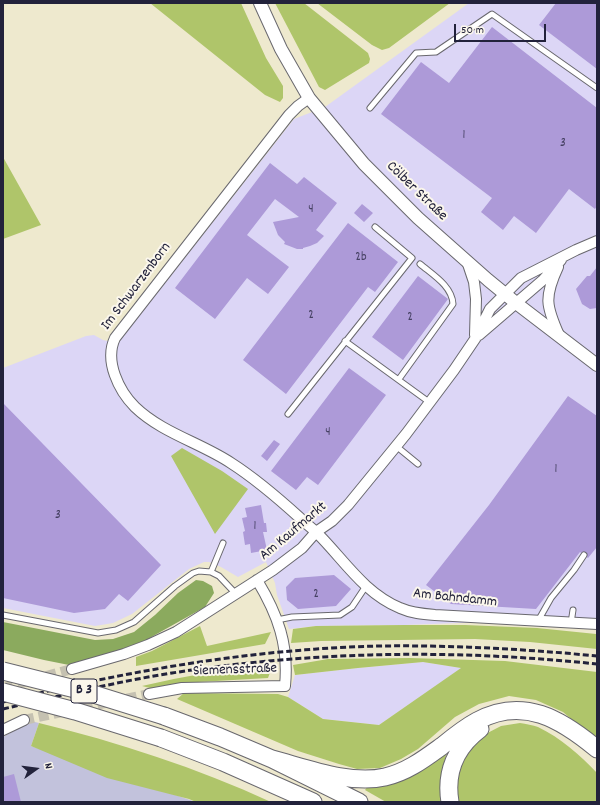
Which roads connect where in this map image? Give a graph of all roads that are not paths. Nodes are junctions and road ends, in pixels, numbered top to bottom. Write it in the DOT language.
graph roads {
  1 [pos="260,3"];
  2 [pos="597,88"];
  3 [pos="309,98"];
  4 [pos="370,108"];
  5 [pos="375,227"];
  6 [pos="597,241"];
  7 [pos="564,257"];
  8 [pos="466,261"];
  9 [pos="420,264"];
  10 [pos="505,294"];
  11 [pos="516,303"];
  12 [pos="559,335"];
  13 [pos="475,339"];
  14 [pos="345,341"];
  15 [pos="597,365"];
  16 [pos="399,379"];
  17 [pos="429,402"];
  18 [pos="288,414"];
  19 [pos="396,446"];
  20 [pos="418,464"];
  21 [pos="316,532"];
  22 [pos="223,543"];
  23 [pos="584,555"];
  24 [pos="211,572"];
  25 [pos="257,580"];
  26 [pos="366,586"];
  27 [pos="236,594"];
  28 [pos="573,610"];
  29 [pos="3,615"];
  30 [pos="277,620"];
  31 [pos="538,621"];
  32 [pos="570,623"];
  33 [pos="597,624"];
  34 [pos="72,669"];
  35 [pos="3,671"];
  36 [pos="3,692"];
  37 [pos="150,694"];
  38 [pos="24,720"];
  39 [pos="7,728"];
  40 [pos="597,749"];
  41 [pos="272,759"];
  42 [pos="597,760"];
  43 [pos="314,802"];
  44 [pos="359,802"];
  45 [pos="450,802"];
  1 -- 3 [label="street, Cölber Straße"];
  2 -- 4 [label="lane"];
  3 -- 8 [label="street, Cölber Straße"];
  3 -- 21 [label="street, Im Schwarzenborn"];
  5 -- 14 [label="lane"];
  6 -- 7 [label="street, Am Kaufmarkt"];
  7 -- 10 [label="street, Am Kaufmarkt"];
  7 -- 11 [label="street, Am Kaufmarkt"];
  7 -- 12 [label="street"];
  8 -- 10 [label="street, Cölber Straße"];
  8 -- 13 [label="street"];
  9 -- 16 [label="lane"];
  10 -- 11 [label="street, Cölber Straße"];
  10 -- 13 [label="street, Am Kaufmarkt"];
  11 -- 12 [label="street, Cölber Straße"];
  11 -- 13 [label="street, Am Kaufmarkt"];
  12 -- 15 [label="street, Cölber Straße"];
  13 -- 17 [label="street, Am Kaufmarkt"];
  14 -- 16 [label="lane"];
  14 -- 18 [label="lane"];
  16 -- 17 [label="lane"];
  17 -- 19 [label="street, Am Kaufmarkt"];
  19 -- 20 [label="lane"];
  19 -- 21 [label="street, Am Kaufmarkt"];
  21 -- 25 [label="street, Am Kaufmarkt"];
  21 -- 26 [label="street, Am Bahndamm"];
  22 -- 24 [label="lane"];
  23 -- 31 [label="lane"];
  24 -- 27 [label="lane"];
  24 -- 29 [label="lane"];
  25 -- 27 [label="street, Am Kaufmarkt"];
  25 -- 30 [label="street, Siemensstraße"];
  26 -- 30 [label="lane"];
  26 -- 31 [label="street, Am Bahndamm"];
  27 -- 34 [label="street, Am Kaufmarkt"];
  28 -- 32 [label="lane"];
  30 -- 37 [label="street, Siemensstraße"];
  31 -- 32 [label="street, Am Bahndamm"];
  32 -- 33 [label="street, Am Bahndamm"];
  35 -- 41 [label="highway, B 3, bridge"];
  36 -- 43 [label="highway, B 3, bridge"];
  38 -- 39 [label="street"];
  40 -- 41 [label="highway"];
  41 -- 44 [label="highway, B 3"];
  42 -- 45 [label="highway"];
}
